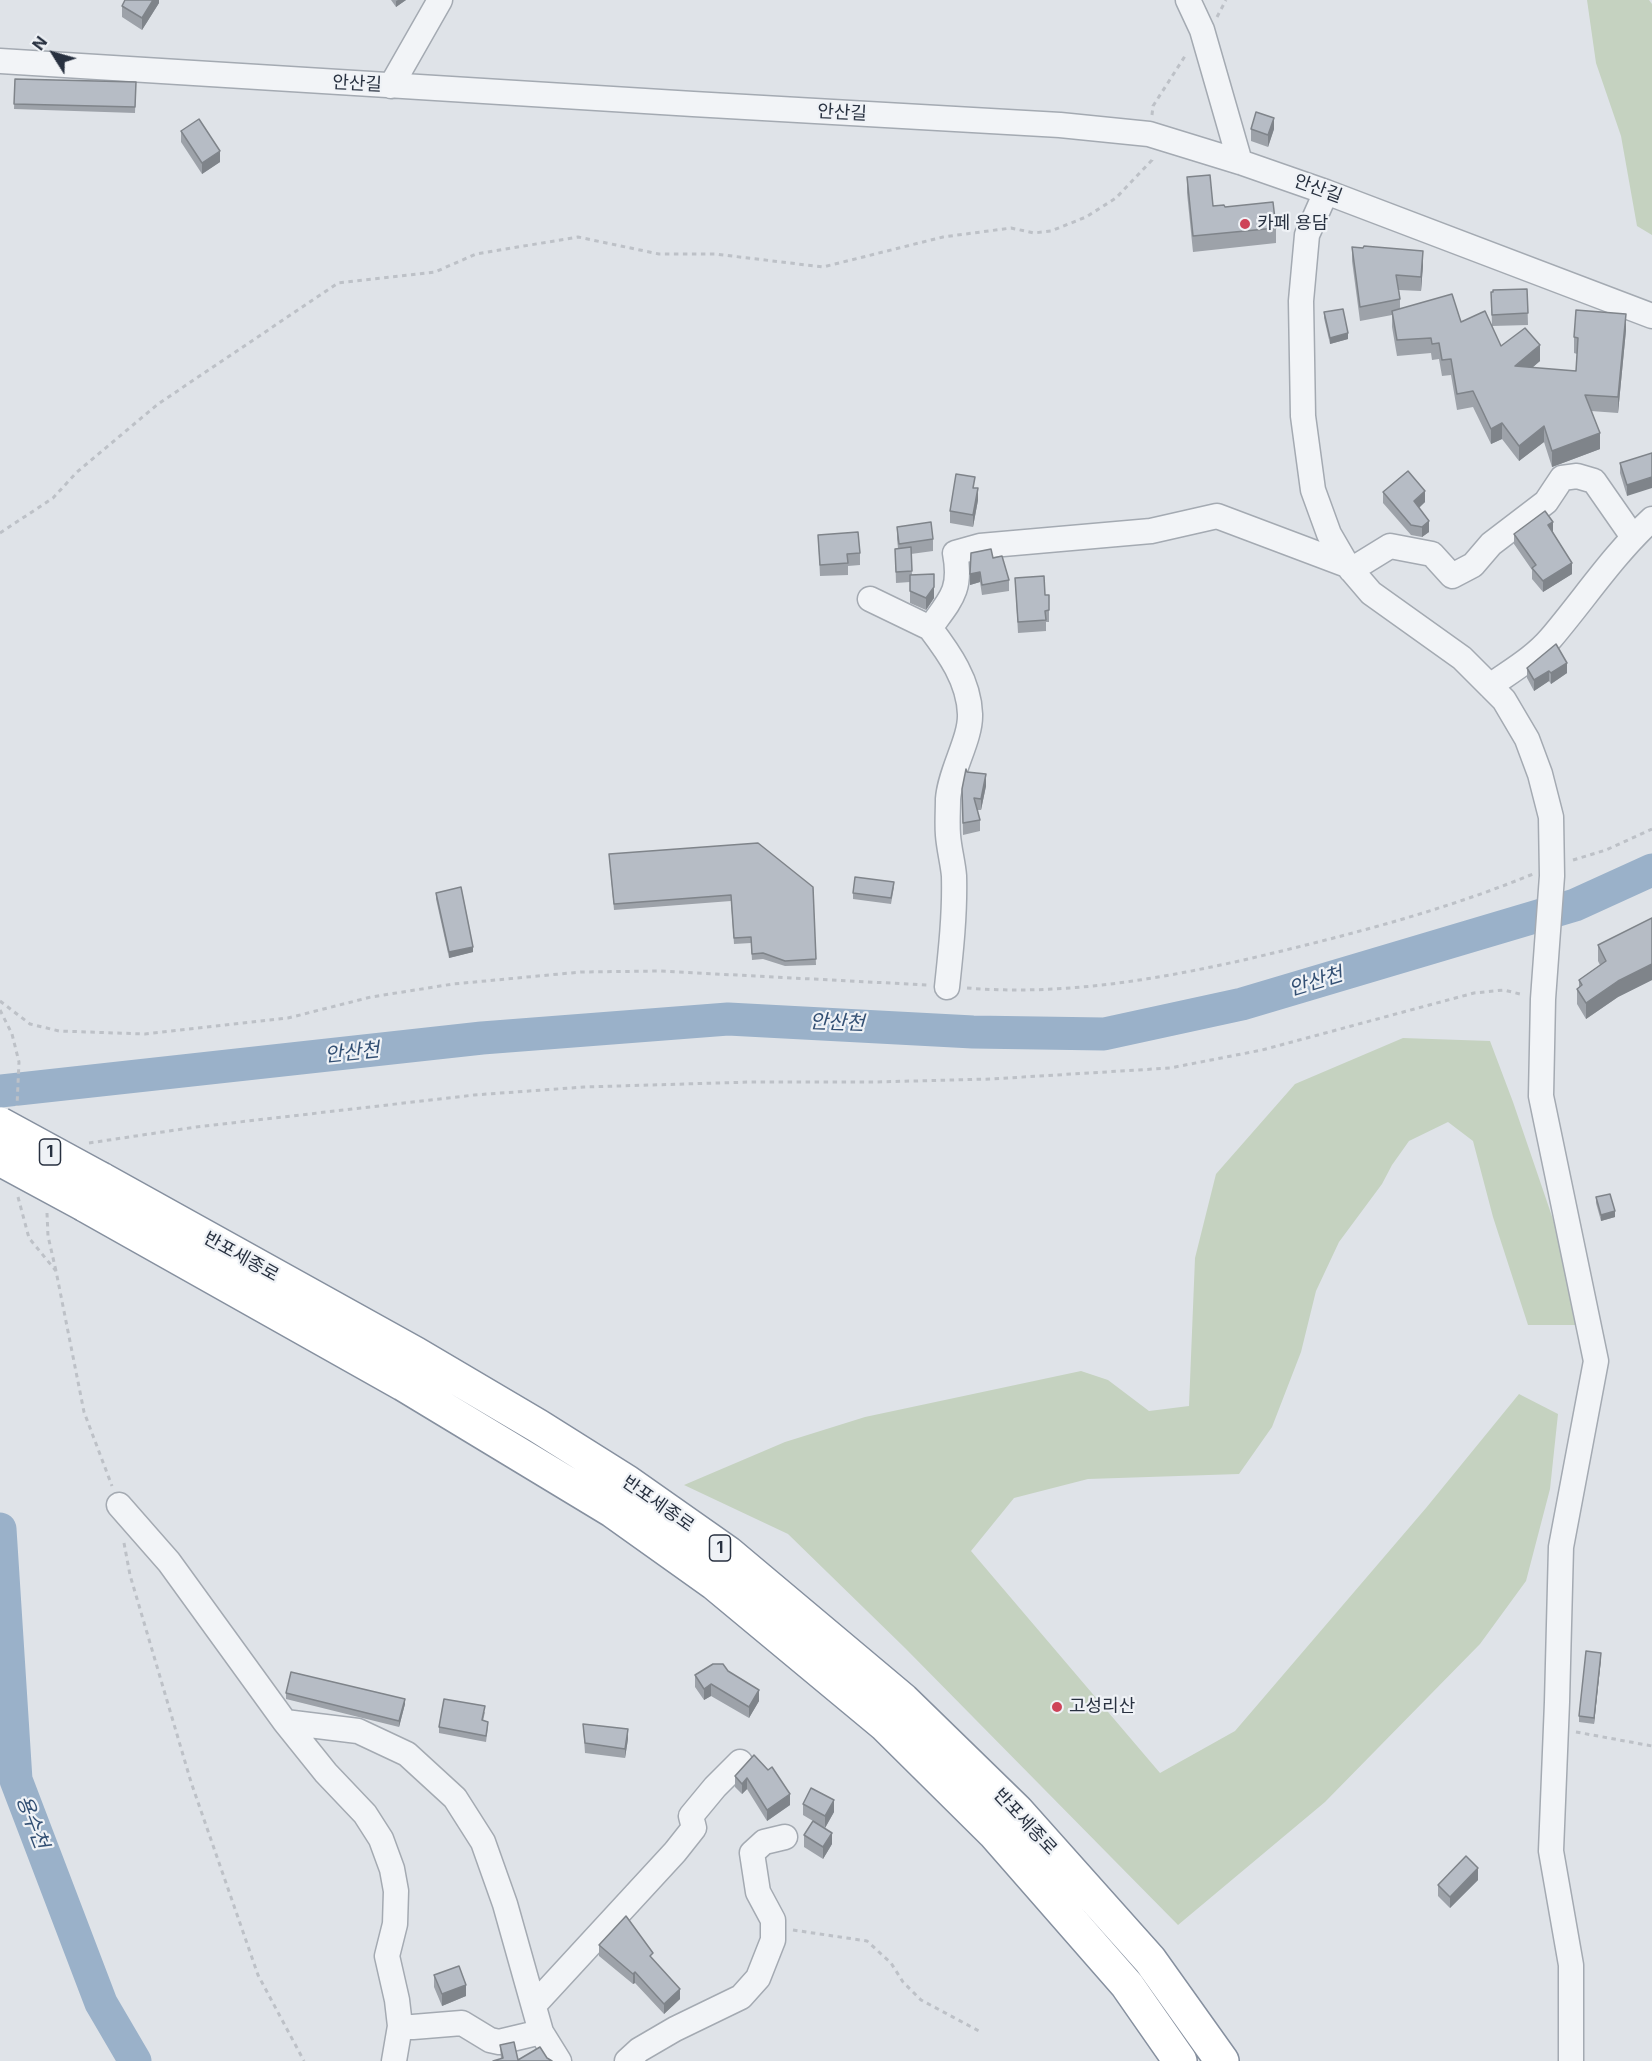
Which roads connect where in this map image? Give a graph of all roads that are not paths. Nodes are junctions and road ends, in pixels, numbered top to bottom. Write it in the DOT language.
graph roads {
  1 [pos="440,0"];
  2 [pos="1188,0"];
  3 [pos="0,61"];
  4 [pos="391,86"];
  5 [pos="1240,162"];
  6 [pos="1326,192"];
  7 [pos="1652,316"];
  8 [pos="1652,519"];
  9 [pos="1633,537"];
  10 [pos="1349,568"];
  11 [pos="870,599"];
  12 [pos="930,628"];
  13 [pos="1490,686"];
  14 [pos="947,987"];
  15 [pos="8,1120"];
  16 [pos="0,1159"];
  17 [pos="93,1192"];
  18 [pos="119,1505"];
  19 [pos="285,1722"];
  20 [pos="740,1762"];
  21 [pos="785,1837"];
  22 [pos="534,2005"];
  23 [pos="400,2026"];
  24 [pos="541,2032"];
  25 [pos="394,2061"];
  26 [pos="559,2061"];
  27 [pos="627,2061"];
  28 [pos="1180,2061"];
  29 [pos="1222,2061"];
  30 [pos="1570,2061"];
  1 -- 4 [label="street"];
  2 -- 5 [label="street"];
  3 -- 4 [label="street, 안산길"];
  4 -- 5 [label="street, 안산길"];
  5 -- 6 [label="street, 안산길"];
  6 -- 7 [label="street, 안산길"];
  6 -- 10 [label="street"];
  8 -- 9 [label="street"];
  9 -- 10 [label="street"];
  9 -- 13 [label="street"];
  10 -- 12 [label="street"];
  10 -- 13 [label="street"];
  11 -- 12 [label="street"];
  12 -- 14 [label="street"];
  13 -- 30 [label="street"];
  15 -- 17 [label="highway, 반포세종로 / 1, bridge"];
  16 -- 17 [label="highway, 반포세종로 / 1, bridge"];
  17 -- 28 [label="highway, 반포세종로 / 1"];
  17 -- 29 [label="highway, 반포세종로 / 1"];
  18 -- 19 [label="street"];
  19 -- 22 [label="street"];
  19 -- 23 [label="street"];
  20 -- 22 [label="street"];
  21 -- 27 [label="street"];
  22 -- 24 [label="street"];
  23 -- 24 [label="street"];
  23 -- 25 [label="street"];
  24 -- 26 [label="street"];
}
